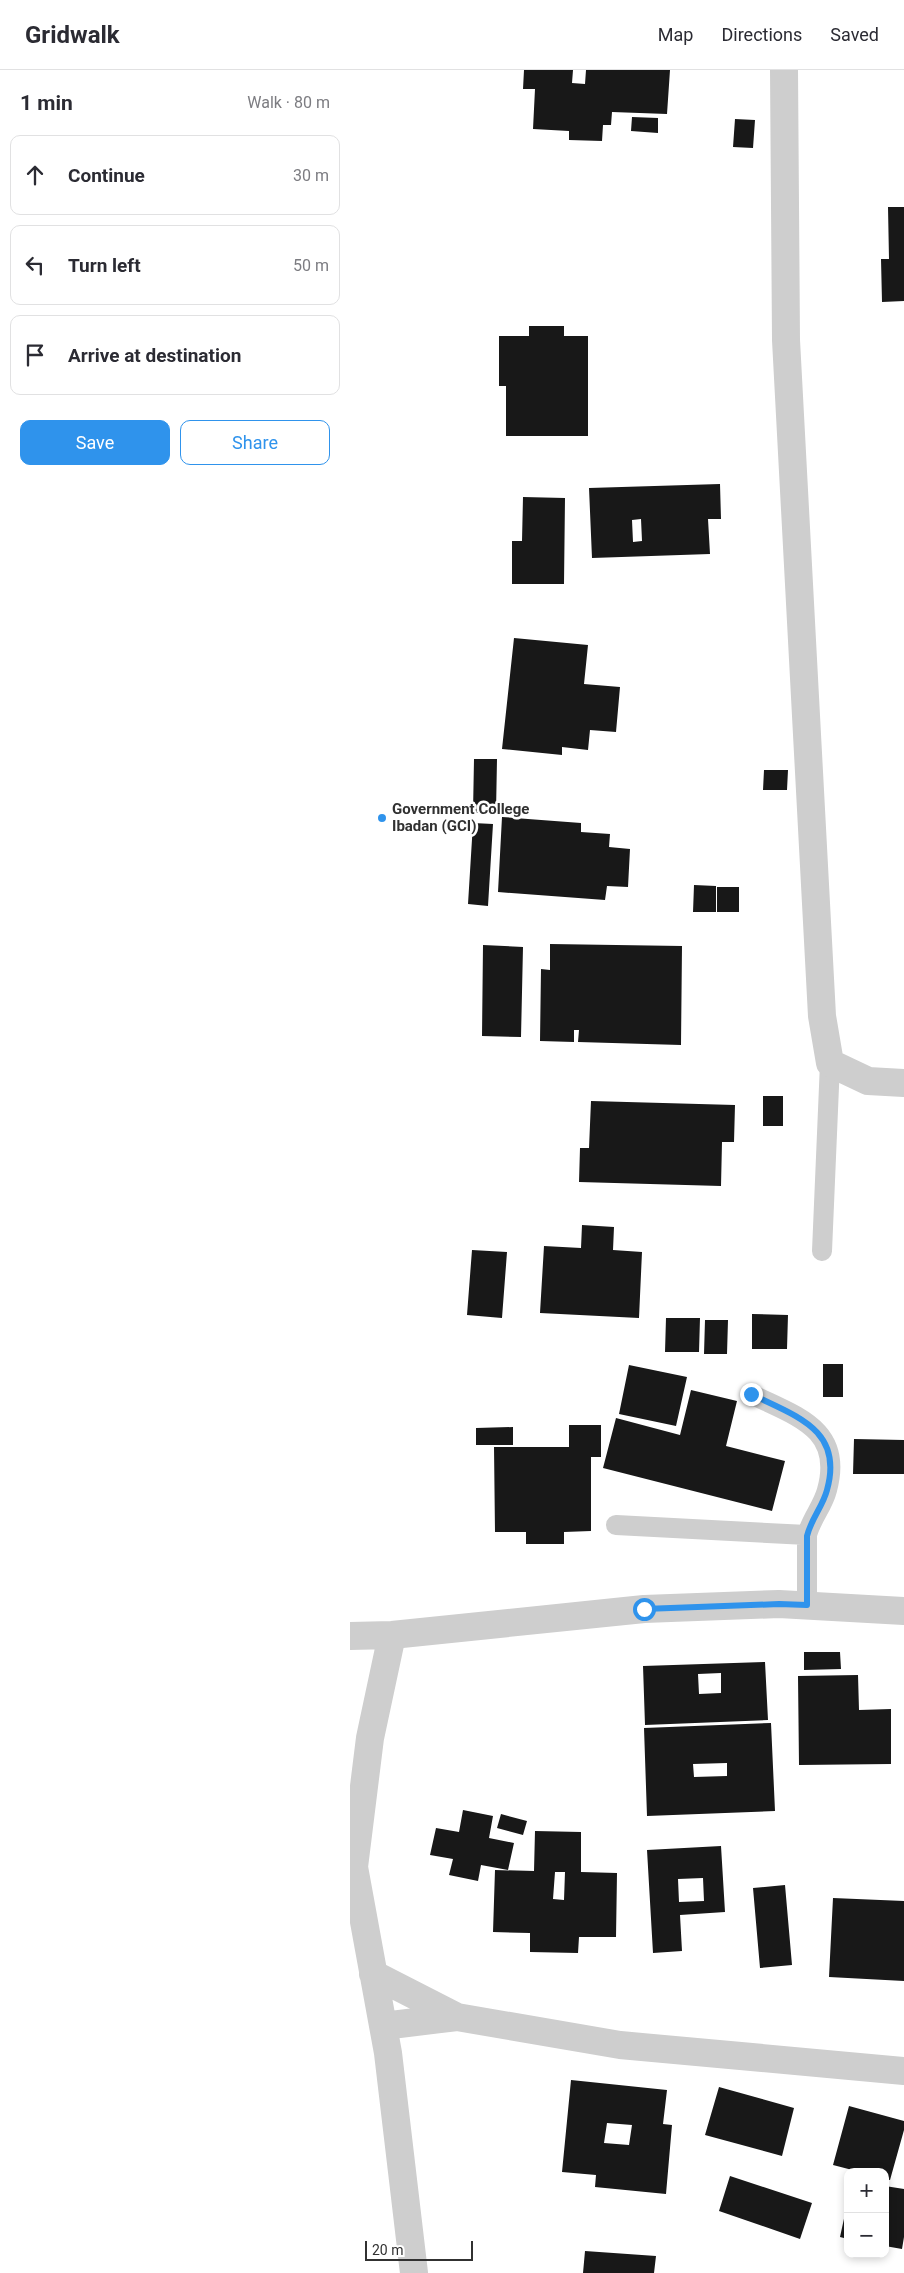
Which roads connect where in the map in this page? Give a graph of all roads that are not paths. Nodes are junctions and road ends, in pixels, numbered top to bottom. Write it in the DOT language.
graph roads {
  1 [pos="784,70"];
  2 [pos="830,1064"];
  3 [pos="904,1083"];
  4 [pos="822,1251"];
  5 [pos="751,1394"];
  6 [pos="616,1525"];
  7 [pos="807,1536"];
  8 [pos="807,1605"];
  9 [pos="904,1610"];
  10 [pos="392,1635"];
  11 [pos="350,1636"];
  12 [pos="373,1974"];
  13 [pos="457,2018"];
  14 [pos="383,2026"];
  15 [pos="904,2071"];
  16 [pos="414,2273"];
  1 -- 2 [label="street"];
  2 -- 3 [label="street"];
  2 -- 4 [label="lane"];
  5 -- 7 [label="lane"];
  6 -- 7 [label="lane"];
  7 -- 8 [label="lane"];
  8 -- 9 [label="street"];
  8 -- 10 [label="street"];
  10 -- 11 [label="street"];
  10 -- 12 [label="street"];
  12 -- 13 [label="street"];
  12 -- 14 [label="street"];
  13 -- 14 [label="street"];
  13 -- 15 [label="street"];
  14 -- 16 [label="street"];
}
